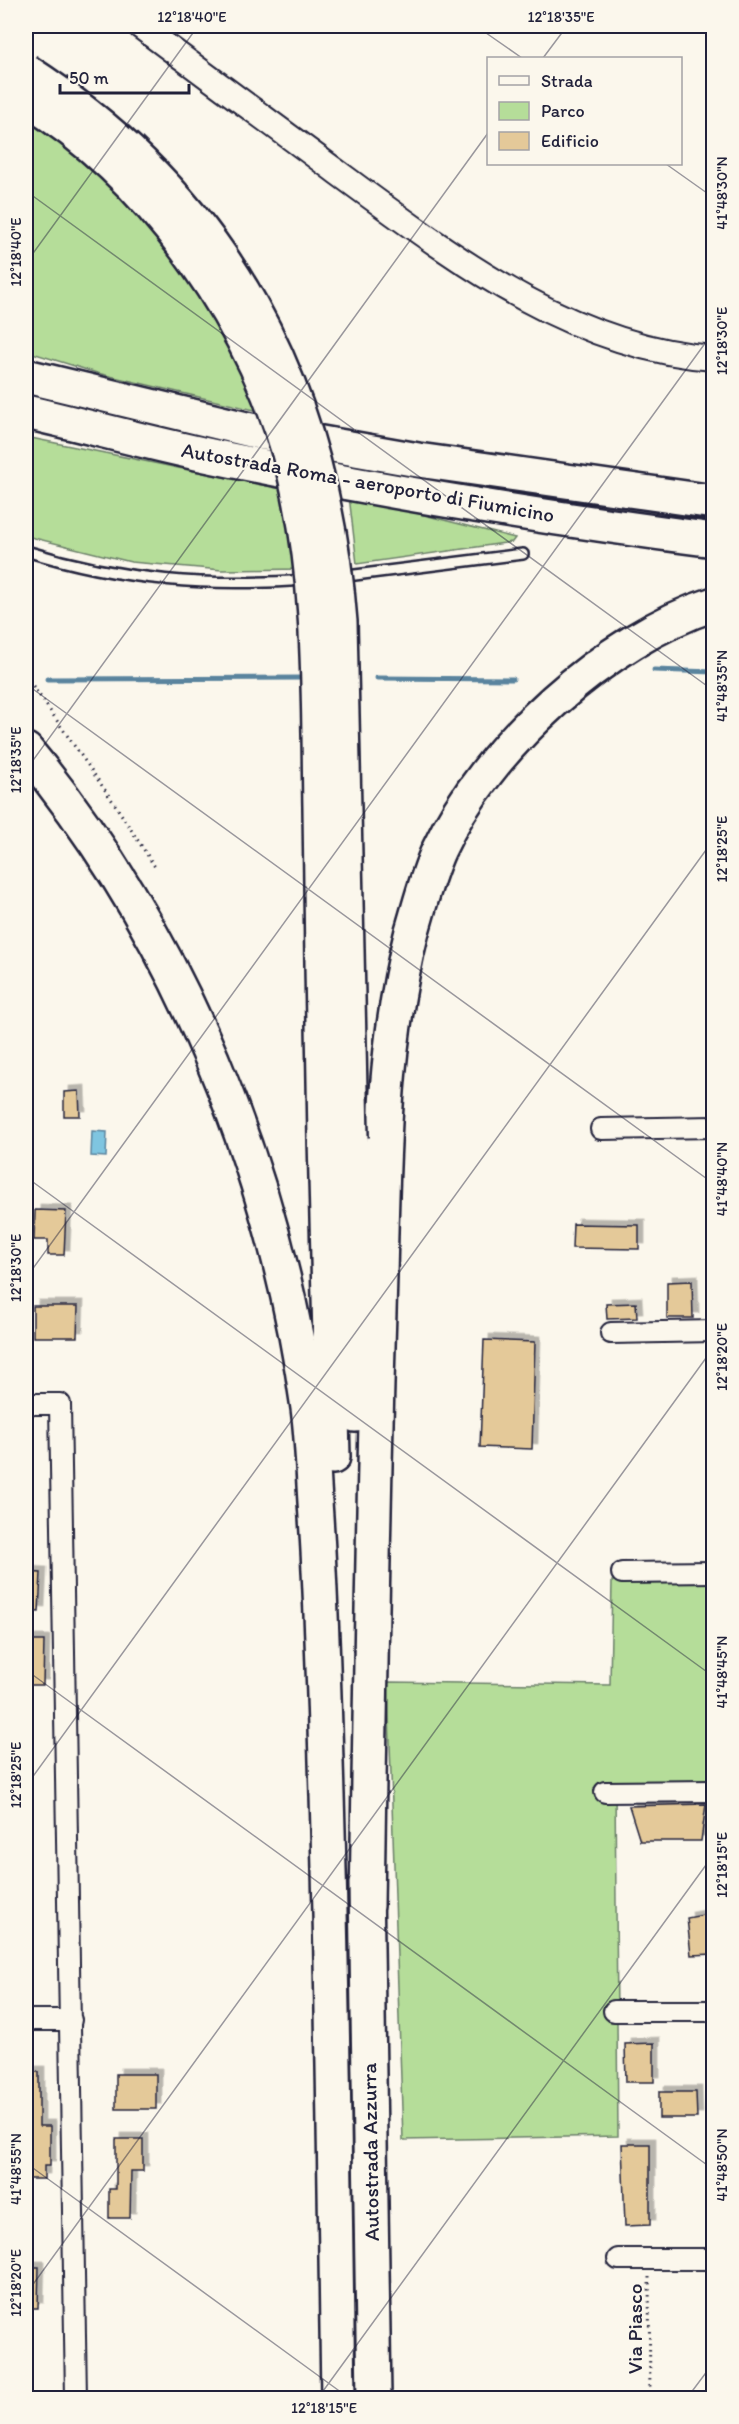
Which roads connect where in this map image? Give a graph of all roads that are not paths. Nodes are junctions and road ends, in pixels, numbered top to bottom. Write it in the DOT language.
graph roads {
  1 [pos="140,26"];
  2 [pos="26,70"];
  3 [pos="26,99"];
  4 [pos="714,358"];
  5 [pos="26,376"];
  6 [pos="26,412"];
  7 [pos="714,502"];
  8 [pos="714,540"];
  9 [pos="26,551"];
  10 [pos="523,554"];
  11 [pos="714,604"];
  12 [pos="26,750"];
  13 [pos="714,1127"];
  14 [pos="601,1129"];
  15 [pos="338,1138"];
  16 [pos="714,1331"];
  17 [pos="611,1333"];
  18 [pos="26,1404"];
  19 [pos="714,1572"];
  20 [pos="622,1573"];
  21 [pos="714,1791"];
  22 [pos="605,1792"];
  23 [pos="367,1906"];
  24 [pos="330,1910"];
  25 [pos="714,2011"];
  26 [pos="614,2012"];
  27 [pos="26,2020"];
  28 [pos="71,2020"];
  29 [pos="618,2259"];
  30 [pos="714,2259"];
  31 [pos="76,2398"];
  32 [pos="338,2398"];
  33 [pos="374,2398"];
  1 -- 4 [label="street"];
  2 -- 15 [label="highway, bridge"];
  3 -- 15 [label="highway, bridge"];
  5 -- 7 [label="highway, Autostrada Roma - aeroporto di Fiumicino"];
  6 -- 8 [label="highway, Autostrada Roma - aeroporto di Fiumicino"];
  9 -- 10 [label="lane"];
  11 -- 23 [label="highway"];
  12 -- 24 [label="highway"];
  13 -- 14 [label="street"];
  15 -- 23 [label="highway"];
  15 -- 24 [label="highway"];
  16 -- 17 [label="street"];
  18 -- 28 [label="street"];
  19 -- 20 [label="street"];
  21 -- 22 [label="street"];
  23 -- 33 [label="highway, Autostrada Azzurra"];
  24 -- 32 [label="highway, Autostrada Azzurra"];
  25 -- 26 [label="street"];
  27 -- 28 [label="street"];
  28 -- 31 [label="street"];
  29 -- 30 [label="street"];
}
